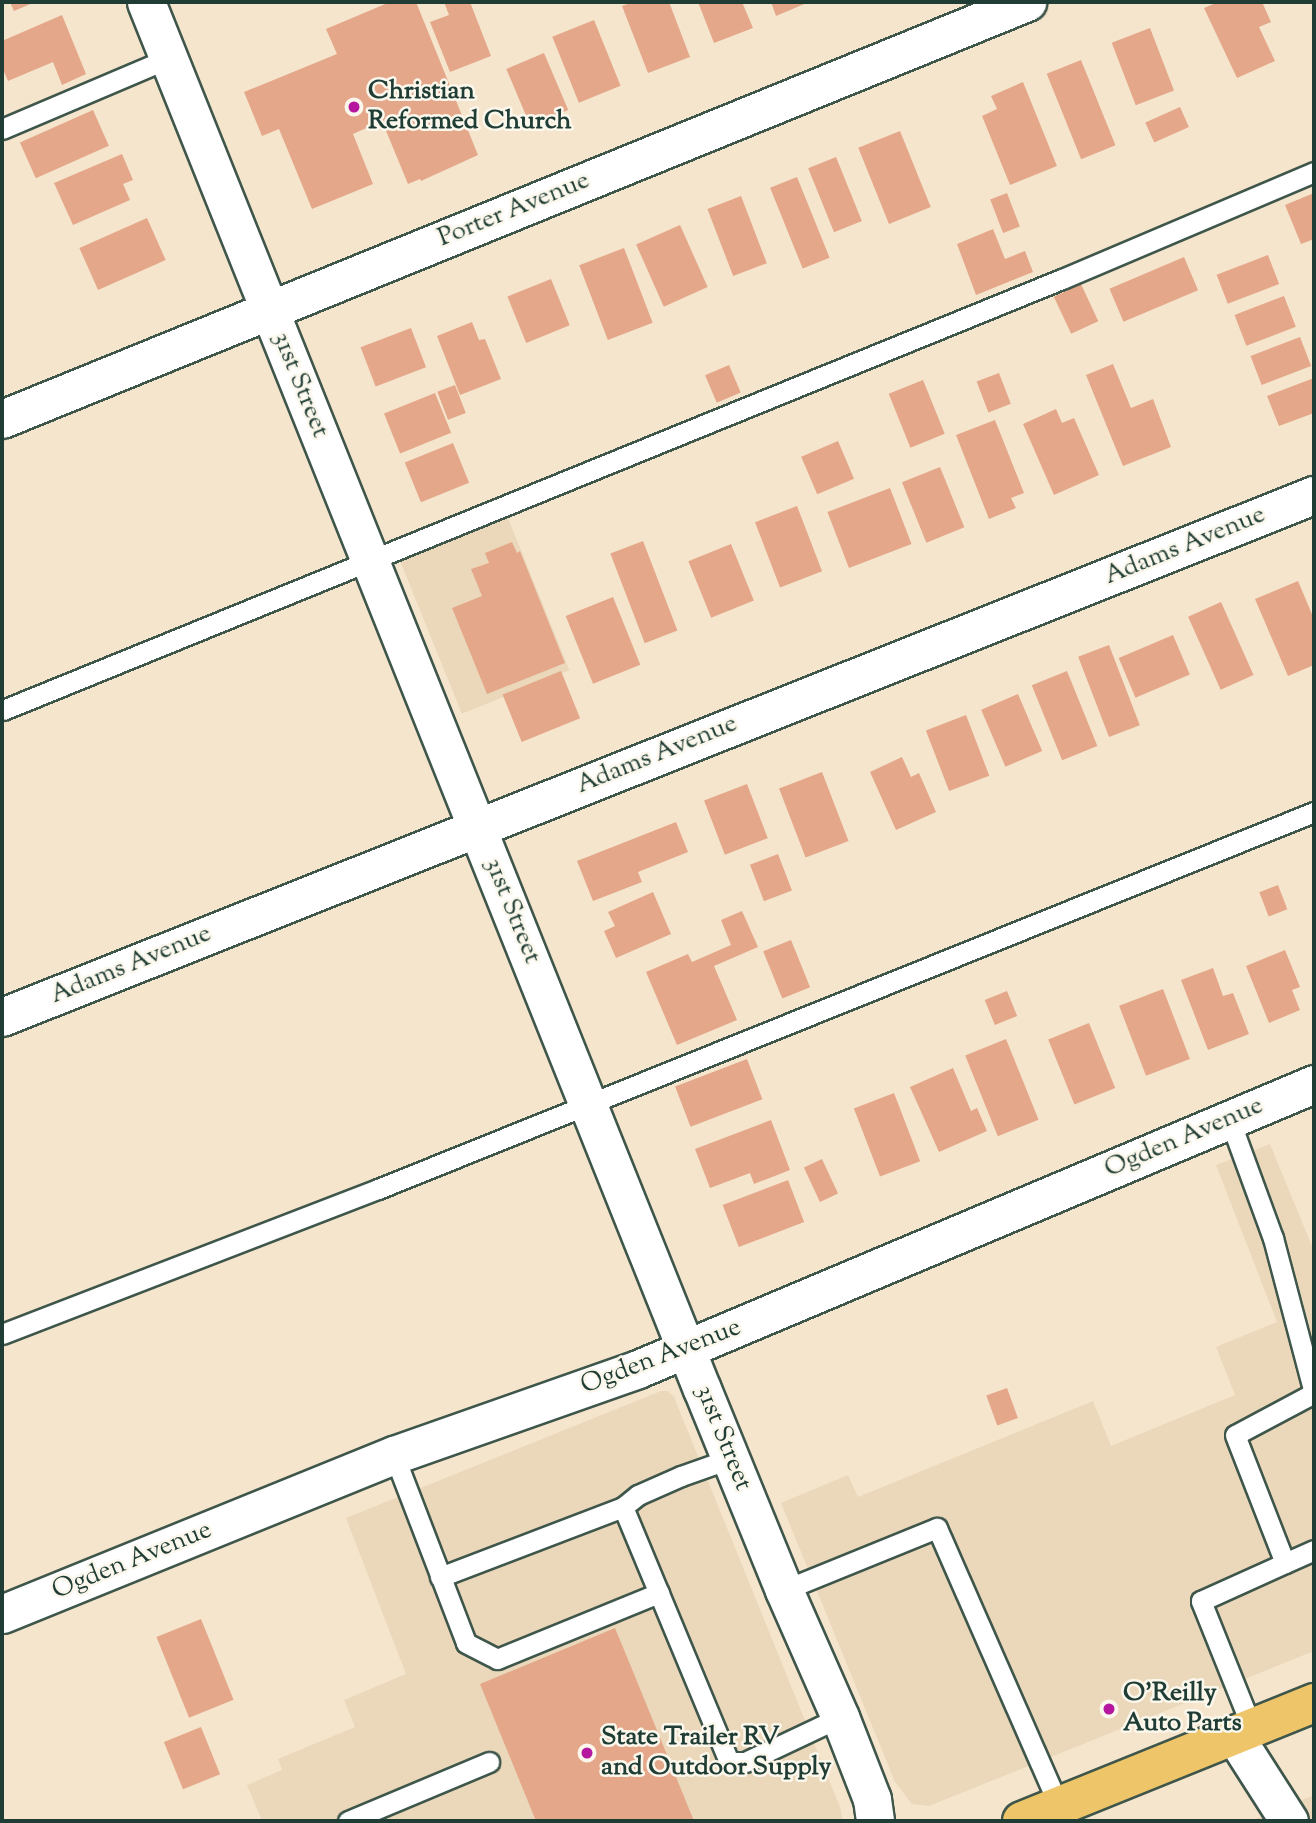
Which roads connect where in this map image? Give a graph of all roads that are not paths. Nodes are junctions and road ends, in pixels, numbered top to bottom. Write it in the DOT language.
graph roads {
  1 [pos="146,2"];
  2 [pos="1027,2"];
  3 [pos="169,58"];
  4 [pos="2,129"];
  5 [pos="1314,172"];
  6 [pos="269,309"];
  7 [pos="2,419"];
  8 [pos="1314,495"];
  9 [pos="371,561"];
  10 [pos="3,710"];
  11 [pos="1314,812"];
  12 [pos="478,826"];
  13 [pos="2,1017"];
  14 [pos="1314,1084"];
  15 [pos="589,1103"];
  16 [pos="1229,1118"];
  17 [pos="2,1334"];
  18 [pos="687,1347"];
  19 [pos="394,1455"];
  20 [pos="732,1458"];
  21 [pos="623,1507"];
  22 [pos="1314,1550"];
  23 [pos="1284,1563"];
  24 [pos="440,1577"];
  25 [pos="784,1590"];
  26 [pos="659,1593"];
  27 [pos="2,1614"];
  28 [pos="1314,1703"];
  29 [pos="840,1717"];
  30 [pos="1243,1732"];
  31 [pos="489,1762"];
  32 [pos="1059,1806"];
  33 [pos="348,1821"];
  34 [pos="875,1821"];
  35 [pos="1022,1821"];
  36 [pos="1289,1821"];
  1 -- 3 [label="street, 31st Street"];
  2 -- 6 [label="street, Porter Avenue"];
  3 -- 4 [label="lane"];
  3 -- 6 [label="street, 31st Street"];
  5 -- 9 [label="lane"];
  6 -- 7 [label="street, Porter Avenue"];
  6 -- 9 [label="street, 31st Street"];
  8 -- 12 [label="street, Adams Avenue"];
  9 -- 10 [label="lane"];
  9 -- 12 [label="street, 31st Street"];
  11 -- 15 [label="lane"];
  12 -- 13 [label="street, Adams Avenue"];
  12 -- 15 [label="street, 31st Street"];
  14 -- 16 [label="street, Ogden Avenue"];
  15 -- 17 [label="lane"];
  15 -- 18 [label="street, 31st Street"];
  16 -- 18 [label="street, Ogden Avenue"];
  16 -- 23 [label="lane"];
  18 -- 19 [label="street, Ogden Avenue"];
  18 -- 20 [label="street, 31st Street"];
  19 -- 24 [label="lane"];
  19 -- 27 [label="street, Ogden Avenue"];
  20 -- 21 [label="lane"];
  20 -- 25 [label="street, 31st Street"];
  21 -- 24 [label="lane"];
  21 -- 26 [label="lane"];
  22 -- 23 [label="lane"];
  23 -- 30 [label="lane"];
  24 -- 26 [label="lane"];
  25 -- 29 [label="street, 31st Street"];
  25 -- 32 [label="lane"];
  26 -- 29 [label="lane"];
  28 -- 30 [label="main road"];
  29 -- 34 [label="street, 31st Street"];
  30 -- 32 [label="main road"];
  30 -- 36 [label="street"];
  31 -- 33 [label="lane"];
  32 -- 35 [label="main road"];
}
